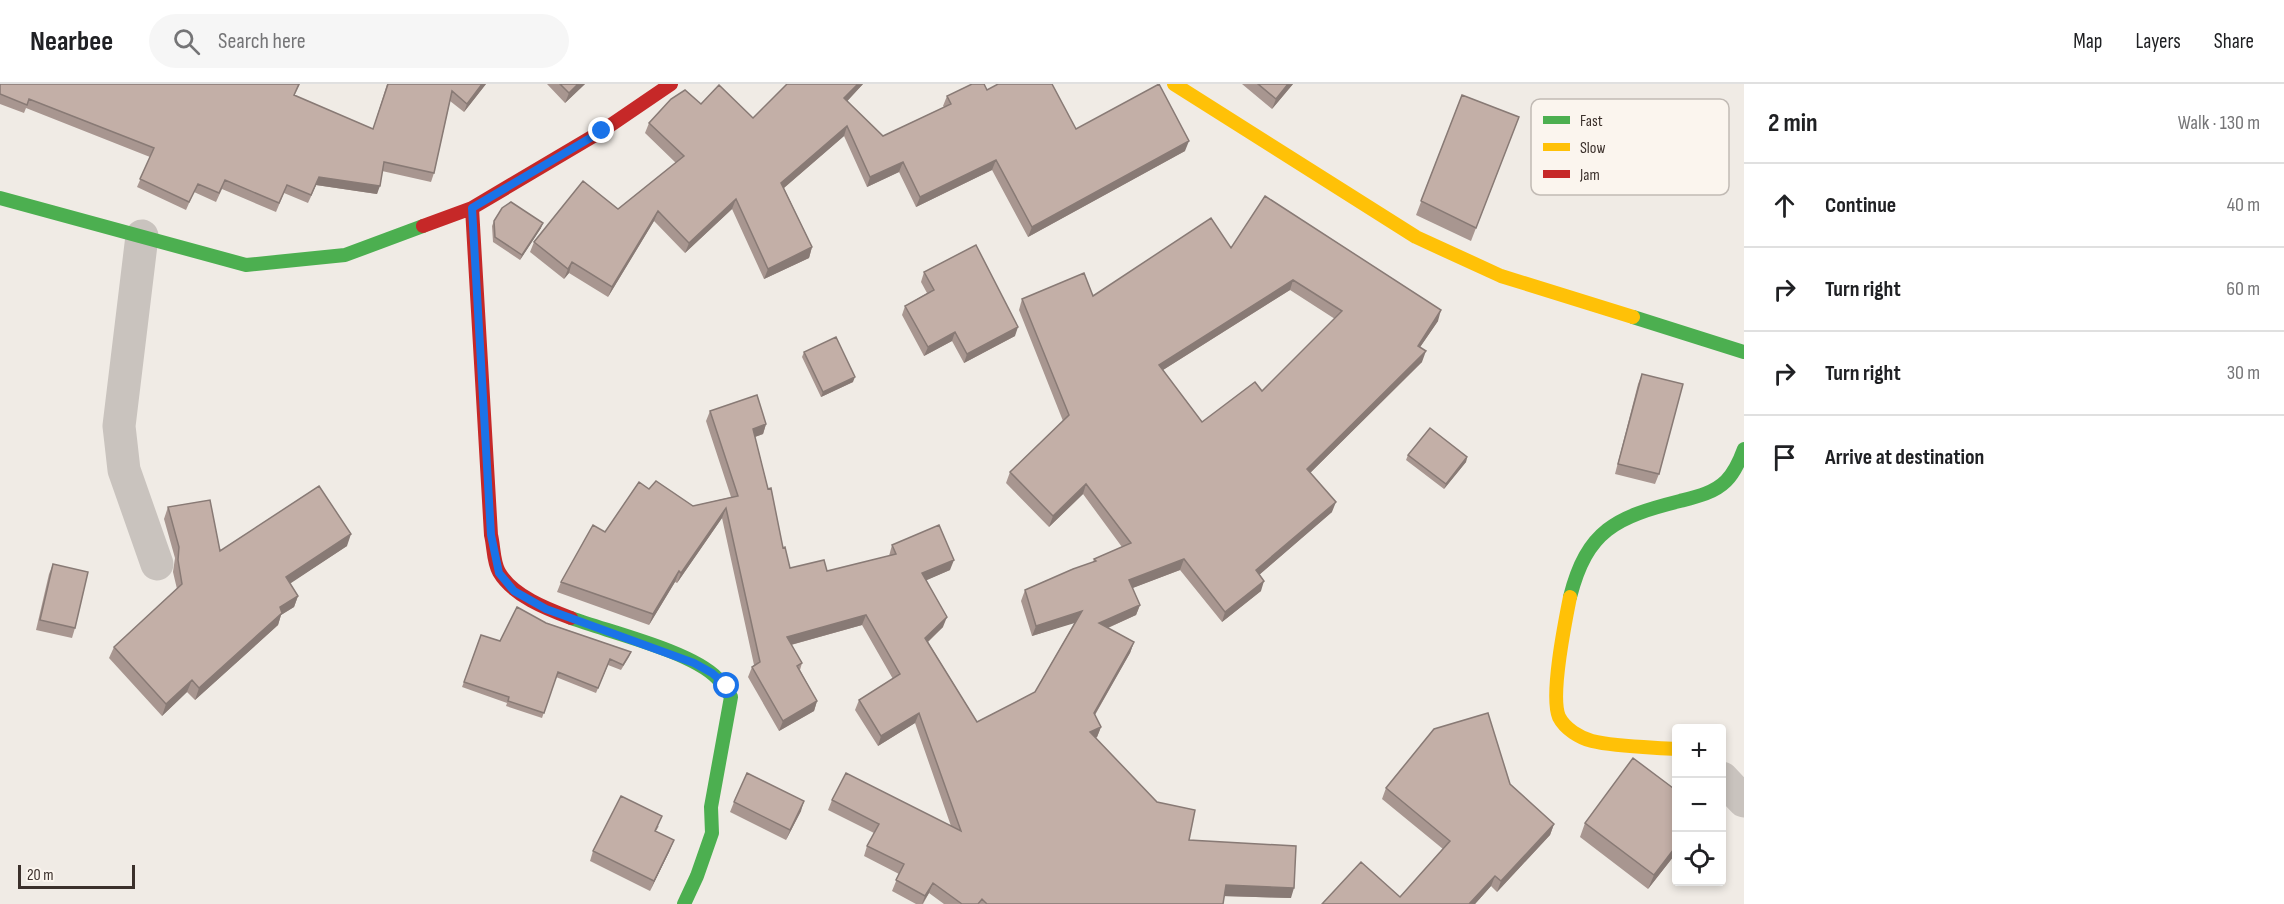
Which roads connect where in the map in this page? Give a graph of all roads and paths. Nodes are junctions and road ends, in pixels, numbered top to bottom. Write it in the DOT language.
graph roads {
  1 [pos="671,84"];
  2 [pos="1174,84"];
  3 [pos="0,198"];
  4 [pos="472,208"];
  5 [pos="142,236"];
  6 [pos="1744,352"];
  7 [pos="1744,449"];
  8 [pos="157,564"];
  9 [pos="1672,749"];
  10 [pos="1726,782"];
  11 [pos="1744,801"];
  12 [pos="684,904"];
  1 -- 4 [label="street"];
  2 -- 6 [label="street"];
  3 -- 5 [label="street"];
  4 -- 5 [label="street"];
  4 -- 12 [label="street"];
  5 -- 8 [label="street"];
  7 -- 9 [label="street"];
  10 -- 11 [label="street"];
}
